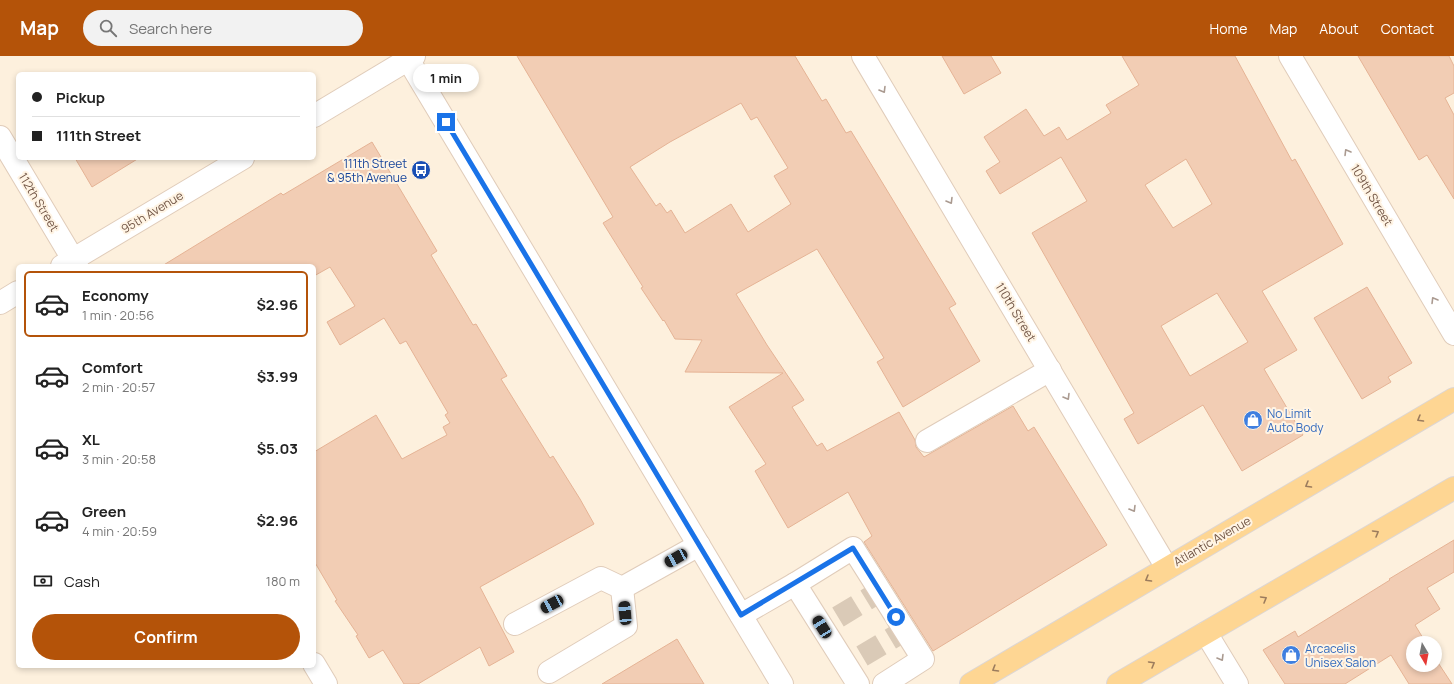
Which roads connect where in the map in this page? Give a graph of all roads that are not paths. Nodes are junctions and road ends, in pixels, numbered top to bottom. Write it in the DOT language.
graph roads {
  1 [pos="864,56"];
  2 [pos="1290,56"];
  3 [pos="409,57"];
  4 [pos="316,115"];
  5 [pos="0,137"];
  6 [pos="240,160"];
  7 [pos="71,264"];
  8 [pos="16,293"];
  9 [pos="0,303"];
  10 [pos="1454,334"];
  11 [pos="1050,370"];
  12 [pos="1454,399"];
  13 [pos="927,441"];
  14 [pos="1454,488"];
  15 [pos="699,545"];
  16 [pos="1168,568"];
  17 [pos="795,584"];
  18 [pos="622,588"];
  19 [pos="741,615"];
  20 [pos="515,624"];
  21 [pos="1206,633"];
  22 [pos="316,667"];
  23 [pos="549,672"];
  24 [pos="913,676"];
  25 [pos="326,684"];
  26 [pos="782,684"];
  27 [pos="858,684"];
  28 [pos="884,684"];
  29 [pos="971,684"];
  30 [pos="1118,684"];
  31 [pos="1237,684"];
  1 -- 11 [label="street, 110th Street, one-way"];
  10 -- 2 [label="street, 109th Street, one-way"];
  3 -- 4 [label="street"];
  3 -- 15 [label="street"];
  5 -- 7 [label="street, 112th Street"];
  6 -- 7 [label="street, 95th Avenue"];
  8 -- 9 [label="street"];
  11 -- 13 [label="street"];
  11 -- 16 [label="street, 110th Street, one-way"];
  12 -- 16 [label="main road, Atlantic Avenue, one-way"];
  21 -- 14 [label="main road, one-way"];
  15 -- 18 [label="street"];
  15 -- 19 [label="street"];
  16 -- 29 [label="main road, Atlantic Avenue, one-way"];
  17 -- 19 [label="street"];
  17 -- 24 [label="street"];
  17 -- 27 [label="street"];
  18 -- 20 [label="street"];
  18 -- 23 [label="street"];
  19 -- 26 [label="street"];
  30 -- 21 [label="main road, one-way"];
  21 -- 31 [label="street, one-way"];
  22 -- 25 [label="street"];
  24 -- 28 [label="street"];
}
